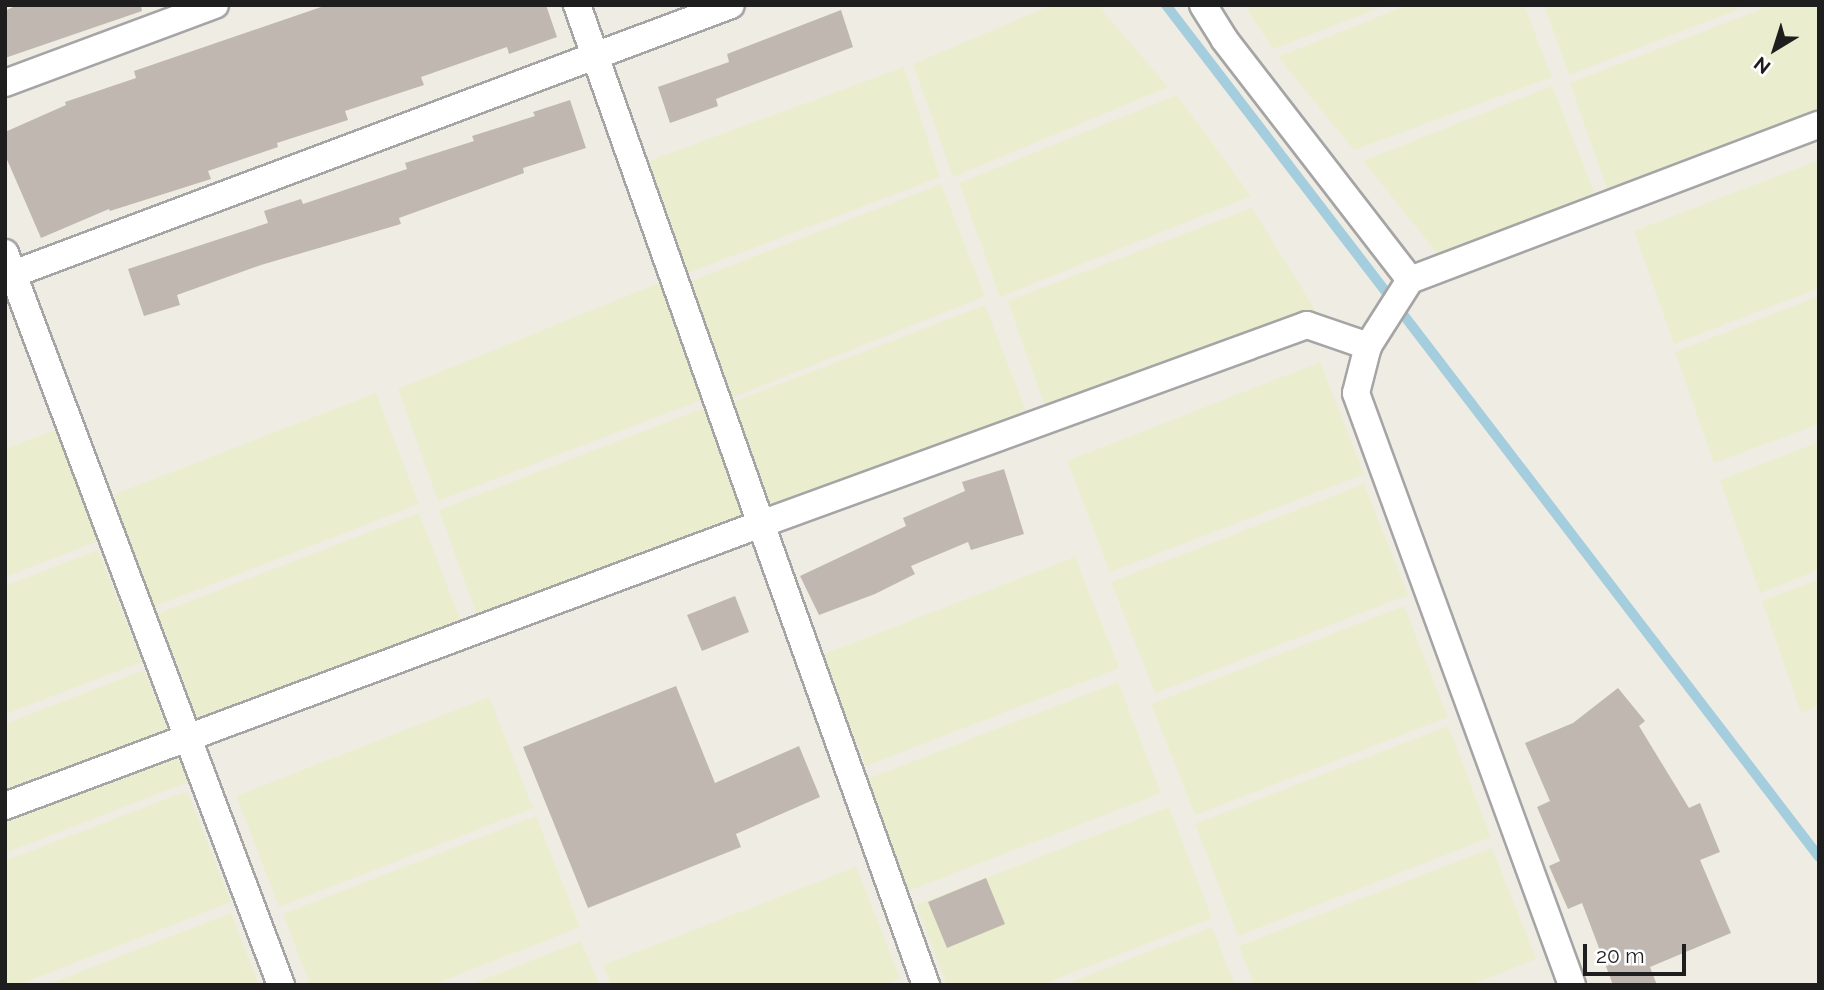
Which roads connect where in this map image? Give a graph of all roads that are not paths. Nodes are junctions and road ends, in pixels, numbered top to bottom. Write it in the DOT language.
graph roads {
  1 [pos="215,5"];
  2 [pos="577,5"];
  3 [pos="731,5"];
  4 [pos="1203,5"];
  5 [pos="595,54"];
  6 [pos="5,83"];
  7 [pos="1819,125"];
  8 [pos="8,268"];
  9 [pos="1410,280"];
  10 [pos="1368,346"];
  11 [pos="761,524"];
  12 [pos="187,738"];
  13 [pos="5,806"];
  14 [pos="281,985"];
  15 [pos="926,985"];
  16 [pos="1572,985"];
  1 -- 6 [label="street"];
  2 -- 5 [label="street"];
  3 -- 5 [label="street"];
  4 -- 9 [label="street"];
  5 -- 8 [label="street"];
  5 -- 11 [label="street"];
  7 -- 9 [label="street"];
  8 -- 12 [label="street"];
  9 -- 10 [label="street"];
  10 -- 11 [label="street"];
  10 -- 16 [label="street"];
  11 -- 12 [label="street"];
  11 -- 15 [label="street"];
  12 -- 13 [label="street"];
  12 -- 14 [label="street"];
}
